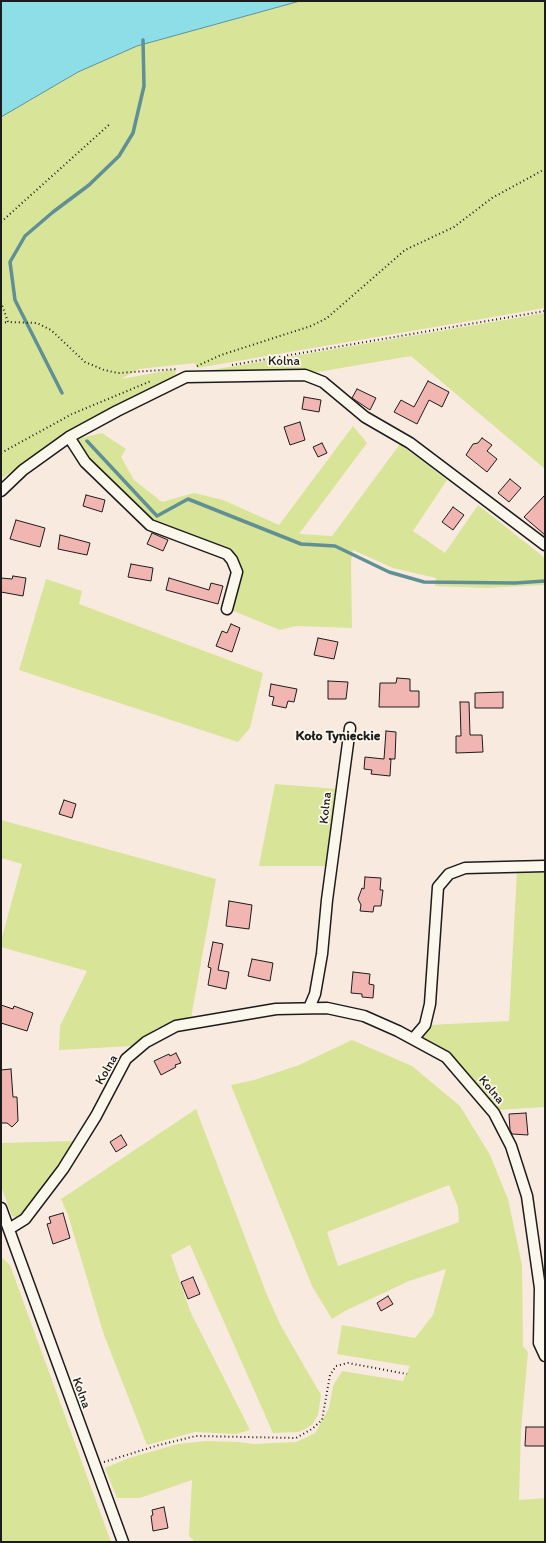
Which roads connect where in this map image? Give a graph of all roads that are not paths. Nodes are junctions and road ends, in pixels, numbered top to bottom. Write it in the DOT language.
graph roads {
  1 [pos="69,437"];
  2 [pos="1,490"];
  3 [pos="545,545"];
  4 [pos="227,609"];
  5 [pos="350,728"];
  6 [pos="545,866"];
  7 [pos="309,1008"];
  8 [pos="413,1039"];
  9 [pos="1,1208"];
  10 [pos="9,1230"];
  11 [pos="545,1356"];
  12 [pos="123,1542"];
  1 -- 2 [label="street, Kolna"];
  1 -- 3 [label="street, Kolna"];
  1 -- 4 [label="street"];
  5 -- 7 [label="street, Kolna"];
  6 -- 8 [label="street"];
  7 -- 8 [label="street, Kolna"];
  7 -- 10 [label="street, Kolna"];
  8 -- 11 [label="street, Kolna"];
  9 -- 10 [label="street, Kolna"];
  10 -- 12 [label="street, Kolna"];
}
